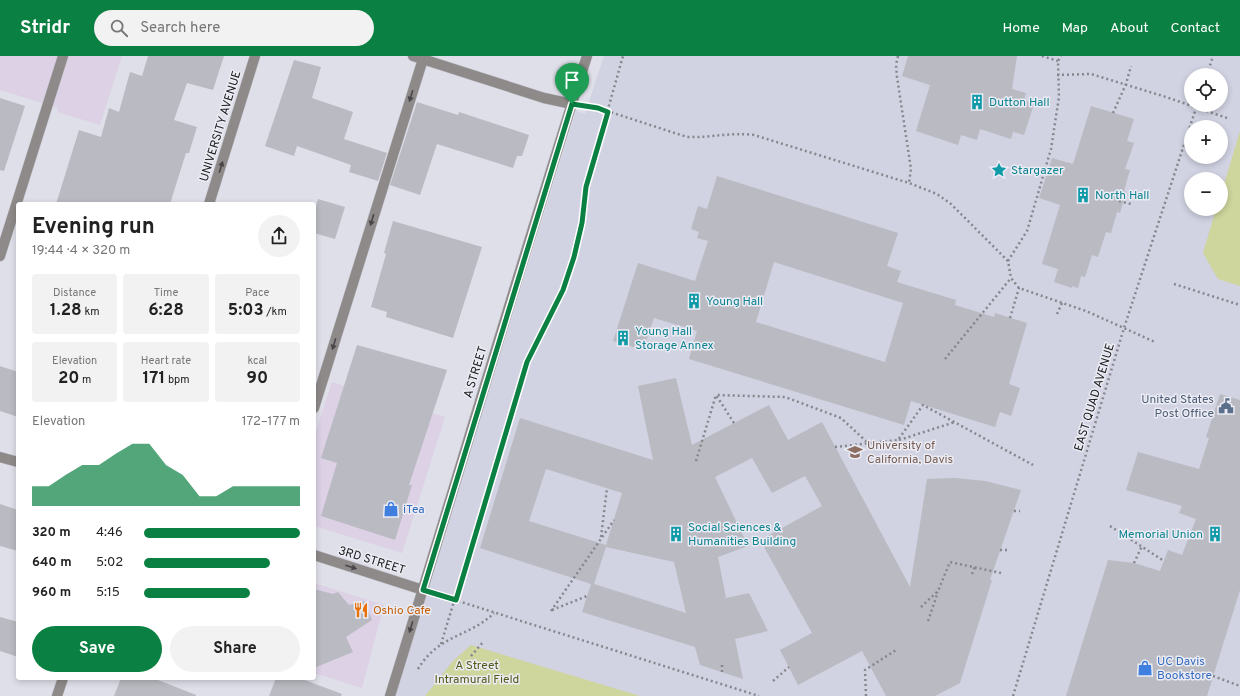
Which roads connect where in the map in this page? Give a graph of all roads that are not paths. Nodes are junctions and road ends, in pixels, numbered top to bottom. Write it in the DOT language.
graph roads {
  1 [pos="63,56"];
  2 [pos="255,56"];
  3 [pos="587,56"];
  4 [pos="418,58"];
  5 [pos="572,104"];
  6 [pos="17,202"];
  7 [pos="210,202"];
  8 [pos="16,205"];
  9 [pos="0,256"];
  10 [pos="316,401"];
  11 [pos="0,457"];
  12 [pos="16,461"];
  13 [pos="316,556"];
  14 [pos="423,590"];
  15 [pos="62,680"];
  16 [pos="57,696"];
  17 [pos="390,696"];
  1 -- 6 [label="street"];
  7 -- 2 [label="street, UNIVERSITY AVENUE, one-way"];
  3 -- 5 [label="street, A STREET"];
  4 -- 5 [label="street"];
  4 -- 10 [label="street, one-way"];
  5 -- 14 [label="street, A STREET"];
  8 -- 9 [label="street"];
  11 -- 12 [label="street"];
  13 -- 14 [label="street, 3RD STREET, one-way"];
  14 -- 17 [label="street, A STREET, one-way"];
  15 -- 16 [label="street"];
}
